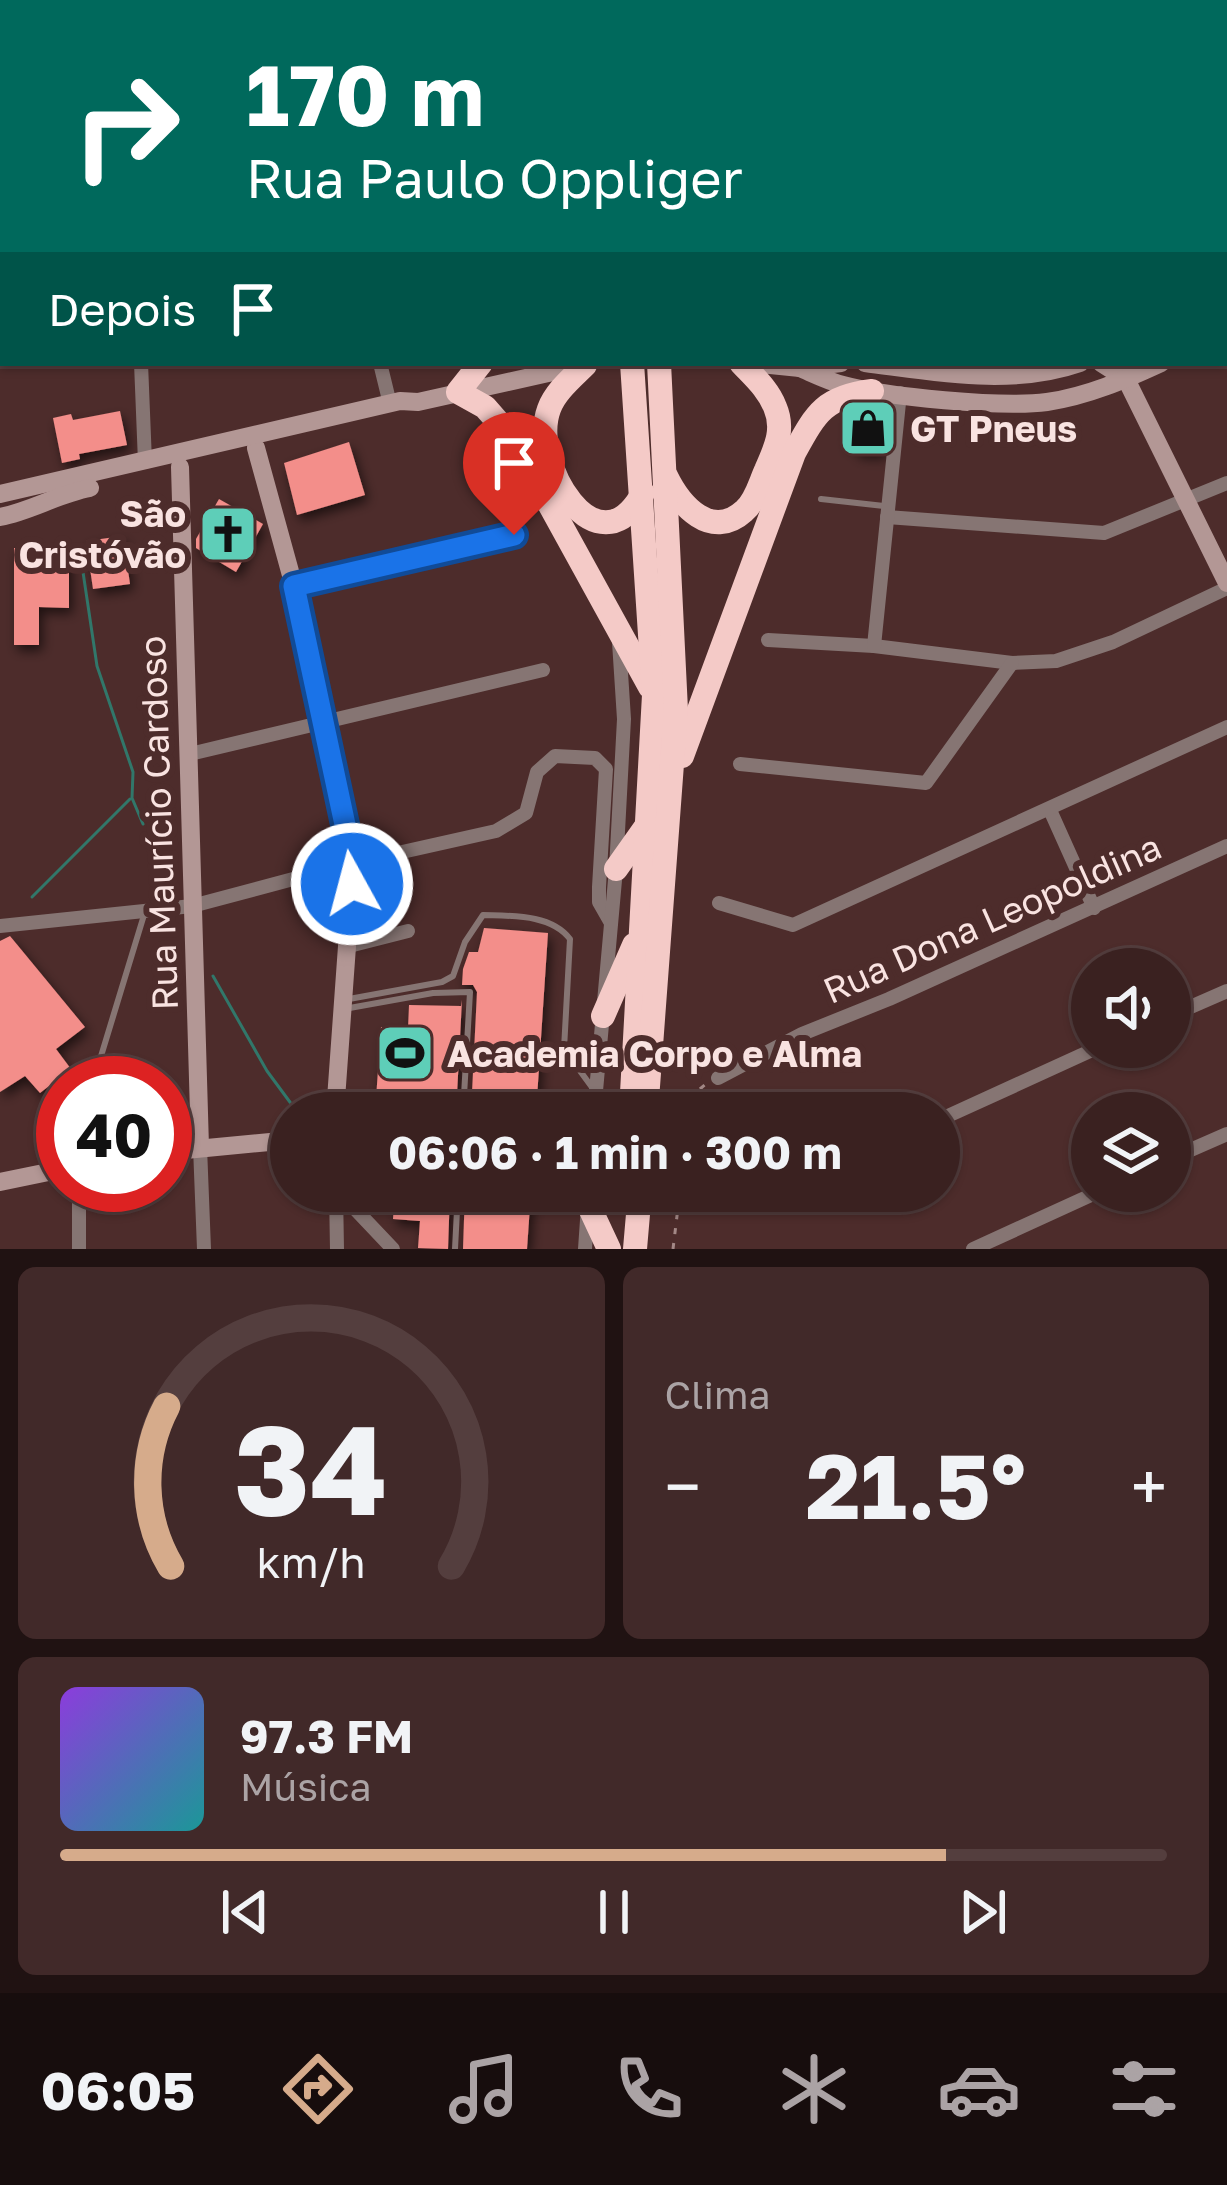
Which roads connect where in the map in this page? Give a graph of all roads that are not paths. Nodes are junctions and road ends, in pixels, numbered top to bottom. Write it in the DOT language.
graph roads {
  1 [pos="141,366"];
  2 [pos="381,366"];
  3 [pos="479,366"];
  4 [pos="578,366"];
  5 [pos="585,366"];
  6 [pos="632,366"];
  7 [pos="659,366"];
  8 [pos="744,366"];
  9 [pos="780,366"];
  10 [pos="816,366"];
  11 [pos="892,366"];
  12 [pos="1106,366"];
  13 [pos="1154,366"];
  14 [pos="800,368"];
  15 [pos="1044,369"];
  16 [pos="937,371"];
  17 [pos="1126,379"];
  18 [pos="872,391"];
  19 [pos="458,392"];
  20 [pos="900,393"];
  21 [pos="418,402"];
  22 [pos="985,402"];
  23 [pos="390,404"];
  24 [pos="256,448"];
  25 [pos="145,462"];
  26 [pos="180,467"];
  27 [pos="663,470"];
  28 [pos="1227,483"];
  29 [pos="644,493"];
  30 [pos="0,494"];
  31 [pos="821,499"];
  32 [pos="1187,501"];
  33 [pos="887,512"];
  34 [pos="0,517"];
  35 [pos="514,535"];
  36 [pos="294,586"];
  37 [pos="1227,586"];
  38 [pos="618,625"];
  39 [pos="768,640"];
  40 [pos="874,646"];
  41 [pos="1012,663"];
  42 [pos="543,670"];
  43 [pos="654,695"];
  44 [pos="325,723"];
  45 [pos="1227,727"];
  46 [pos="190,754"];
  47 [pos="740,764"];
  48 [pos="673,781"];
  49 [pos="1049,810"];
  50 [pos="646,826"];
  51 [pos="1227,846"];
  52 [pos="353,862"];
  53 [pos="616,869"];
  54 [pos="719,903"];
  55 [pos="192,906"];
  56 [pos="1094,908"];
  57 [pos="145,912"];
  58 [pos="611,923"];
  59 [pos="0,926"];
  60 [pos="408,932"];
  61 [pos="640,932"];
  62 [pos="349,946"];
  63 [pos="1227,991"];
  64 [pos="344,1005"];
  65 [pos="1191,1007"];
  66 [pos="603,1016"];
  67 [pos="101,1056"];
  68 [pos="1071,1060"];
  69 [pos="718,1078"];
  70 [pos="337,1092"];
  71 [pos="464,1092"];
  72 [pos="595,1092"];
  73 [pos="596,1092"];
  74 [pos="632,1092"];
  75 [pos="648,1092"];
  76 [pos="960,1110"];
  77 [pos="1227,1134"];
  78 [pos="270,1142"];
  79 [pos="200,1147"];
  80 [pos="192,1148"];
  81 [pos="1191,1150"];
  82 [pos="36,1175"];
  83 [pos="0,1182"];
  84 [pos="1071,1204"];
  85 [pos="79,1212"];
  86 [pos="337,1212"];
  87 [pos="357,1212"];
  88 [pos="457,1212"];
  89 [pos="587,1212"];
  90 [pos="594,1212"];
  91 [pos="626,1212"];
  92 [pos="638,1212"];
  93 [pos="79,1249"];
  94 [pos="204,1249"];
  95 [pos="337,1249"];
  96 [pos="393,1249"];
  97 [pos="455,1249"];
  98 [pos="585,1249"];
  99 [pos="609,1249"];
  100 [pos="624,1249"];
  101 [pos="635,1249"];
  102 [pos="974,1249"];
  1 -- 25 [label="street"];
  2 -- 23 [label="street"];
  3 -- 19 [label="highway"];
  4 -- 19 [label="main road"];
  5 -- 29 [label="highway"];
  6 -- 29 [label="highway"];
  7 -- 27 [label="highway"];
  8 -- 27 [label="highway"];
  9 -- 14 [label="main road"];
  10 -- 14 [label="main road"];
  11 -- 16 [label="main road"];
  12 -- 17 [label="main road"];
  13 -- 17 [label="main road"];
  14 -- 18 [label="main road"];
  15 -- 16 [label="main road"];
  15 -- 22 [label="main road"];
  16 -- 20 [label="main road"];
  17 -- 22 [label="main road"];
  17 -- 32 [label="main road"];
  18 -- 20 [label="main road"];
  18 -- 48 [label="highway"];
  19 -- 21 [label="main road"];
  19 -- 38 [label="highway"];
  20 -- 22 [label="main road"];
  20 -- 33 [label="street"];
  21 -- 23 [label="main road"];
  21 -- 24 [label="main road"];
  23 -- 25 [label="main road"];
  24 -- 26 [label="main road"];
  24 -- 36 [label="main road"];
  25 -- 30 [label="main road"];
  26 -- 34 [label="main road"];
  26 -- 46 [label="main road, Rua Maurício Cardoso"];
  27 -- 48 [label="highway"];
  28 -- 32 [label="street"];
  29 -- 43 [label="highway"];
  31 -- 33 [label="lane"];
  32 -- 33 [label="street"];
  32 -- 37 [label="main road"];
  33 -- 40 [label="street"];
  35 -- 36 [label="street"];
  36 -- 44 [label="main road"];
  37 -- 41 [label="street"];
  38 -- 43 [label="highway"];
  38 -- 53 [label="street"];
  39 -- 40 [label="street"];
  40 -- 41 [label="street"];
  41 -- 47 [label="street"];
  42 -- 44 [label="street"];
  43 -- 50 [label="highway"];
  44 -- 46 [label="street"];
  44 -- 52 [label="main road"];
  45 -- 49 [label="street"];
  46 -- 55 [label="main road, Rua Maurício Cardoso"];
  48 -- 75 [label="highway"];
  49 -- 54 [label="street"];
  49 -- 56 [label="street"];
  50 -- 53 [label="highway"];
  50 -- 61 [label="highway"];
  51 -- 56 [label="street, Rua Dona Leopoldina"];
  52 -- 55 [label="street"];
  52 -- 58 [label="street"];
  52 -- 62 [label="main road"];
  53 -- 58 [label="street"];
  55 -- 57 [label="street"];
  55 -- 79 [label="main road, Rua Maurício Cardoso"];
  56 -- 69 [label="street, Rua Dona Leopoldina"];
  57 -- 59 [label="street"];
  57 -- 67 [label="lane"];
  58 -- 66 [label="street"];
  60 -- 62 [label="street"];
  61 -- 66 [label="highway"];
  61 -- 74 [label="highway"];
  62 -- 64 [label="main road"];
  63 -- 65 [label="street"];
  64 -- 70 [label="main road"];
  64 -- 71 [label="lane"];
  64 -- 72 [label="lane"];
  66 -- 73 [label="street"];
  68 -- 76 [label="street"];
  77 -- 81 [label="street"];
  78 -- 79 [label="main road"];
  79 -- 80 [label="main road"];
  79 -- 94 [label="street, Rua Maurício Cardoso"];
  82 -- 83 [label="main road"];
  84 -- 102 [label="street"];
  85 -- 93 [label="street"];
  86 -- 95 [label="street"];
  87 -- 96 [label="street"];
  88 -- 97 [label="lane"];
  89 -- 98 [label="street"];
  90 -- 99 [label="highway"];
  91 -- 100 [label="highway"];
  92 -- 101 [label="highway"];
}
